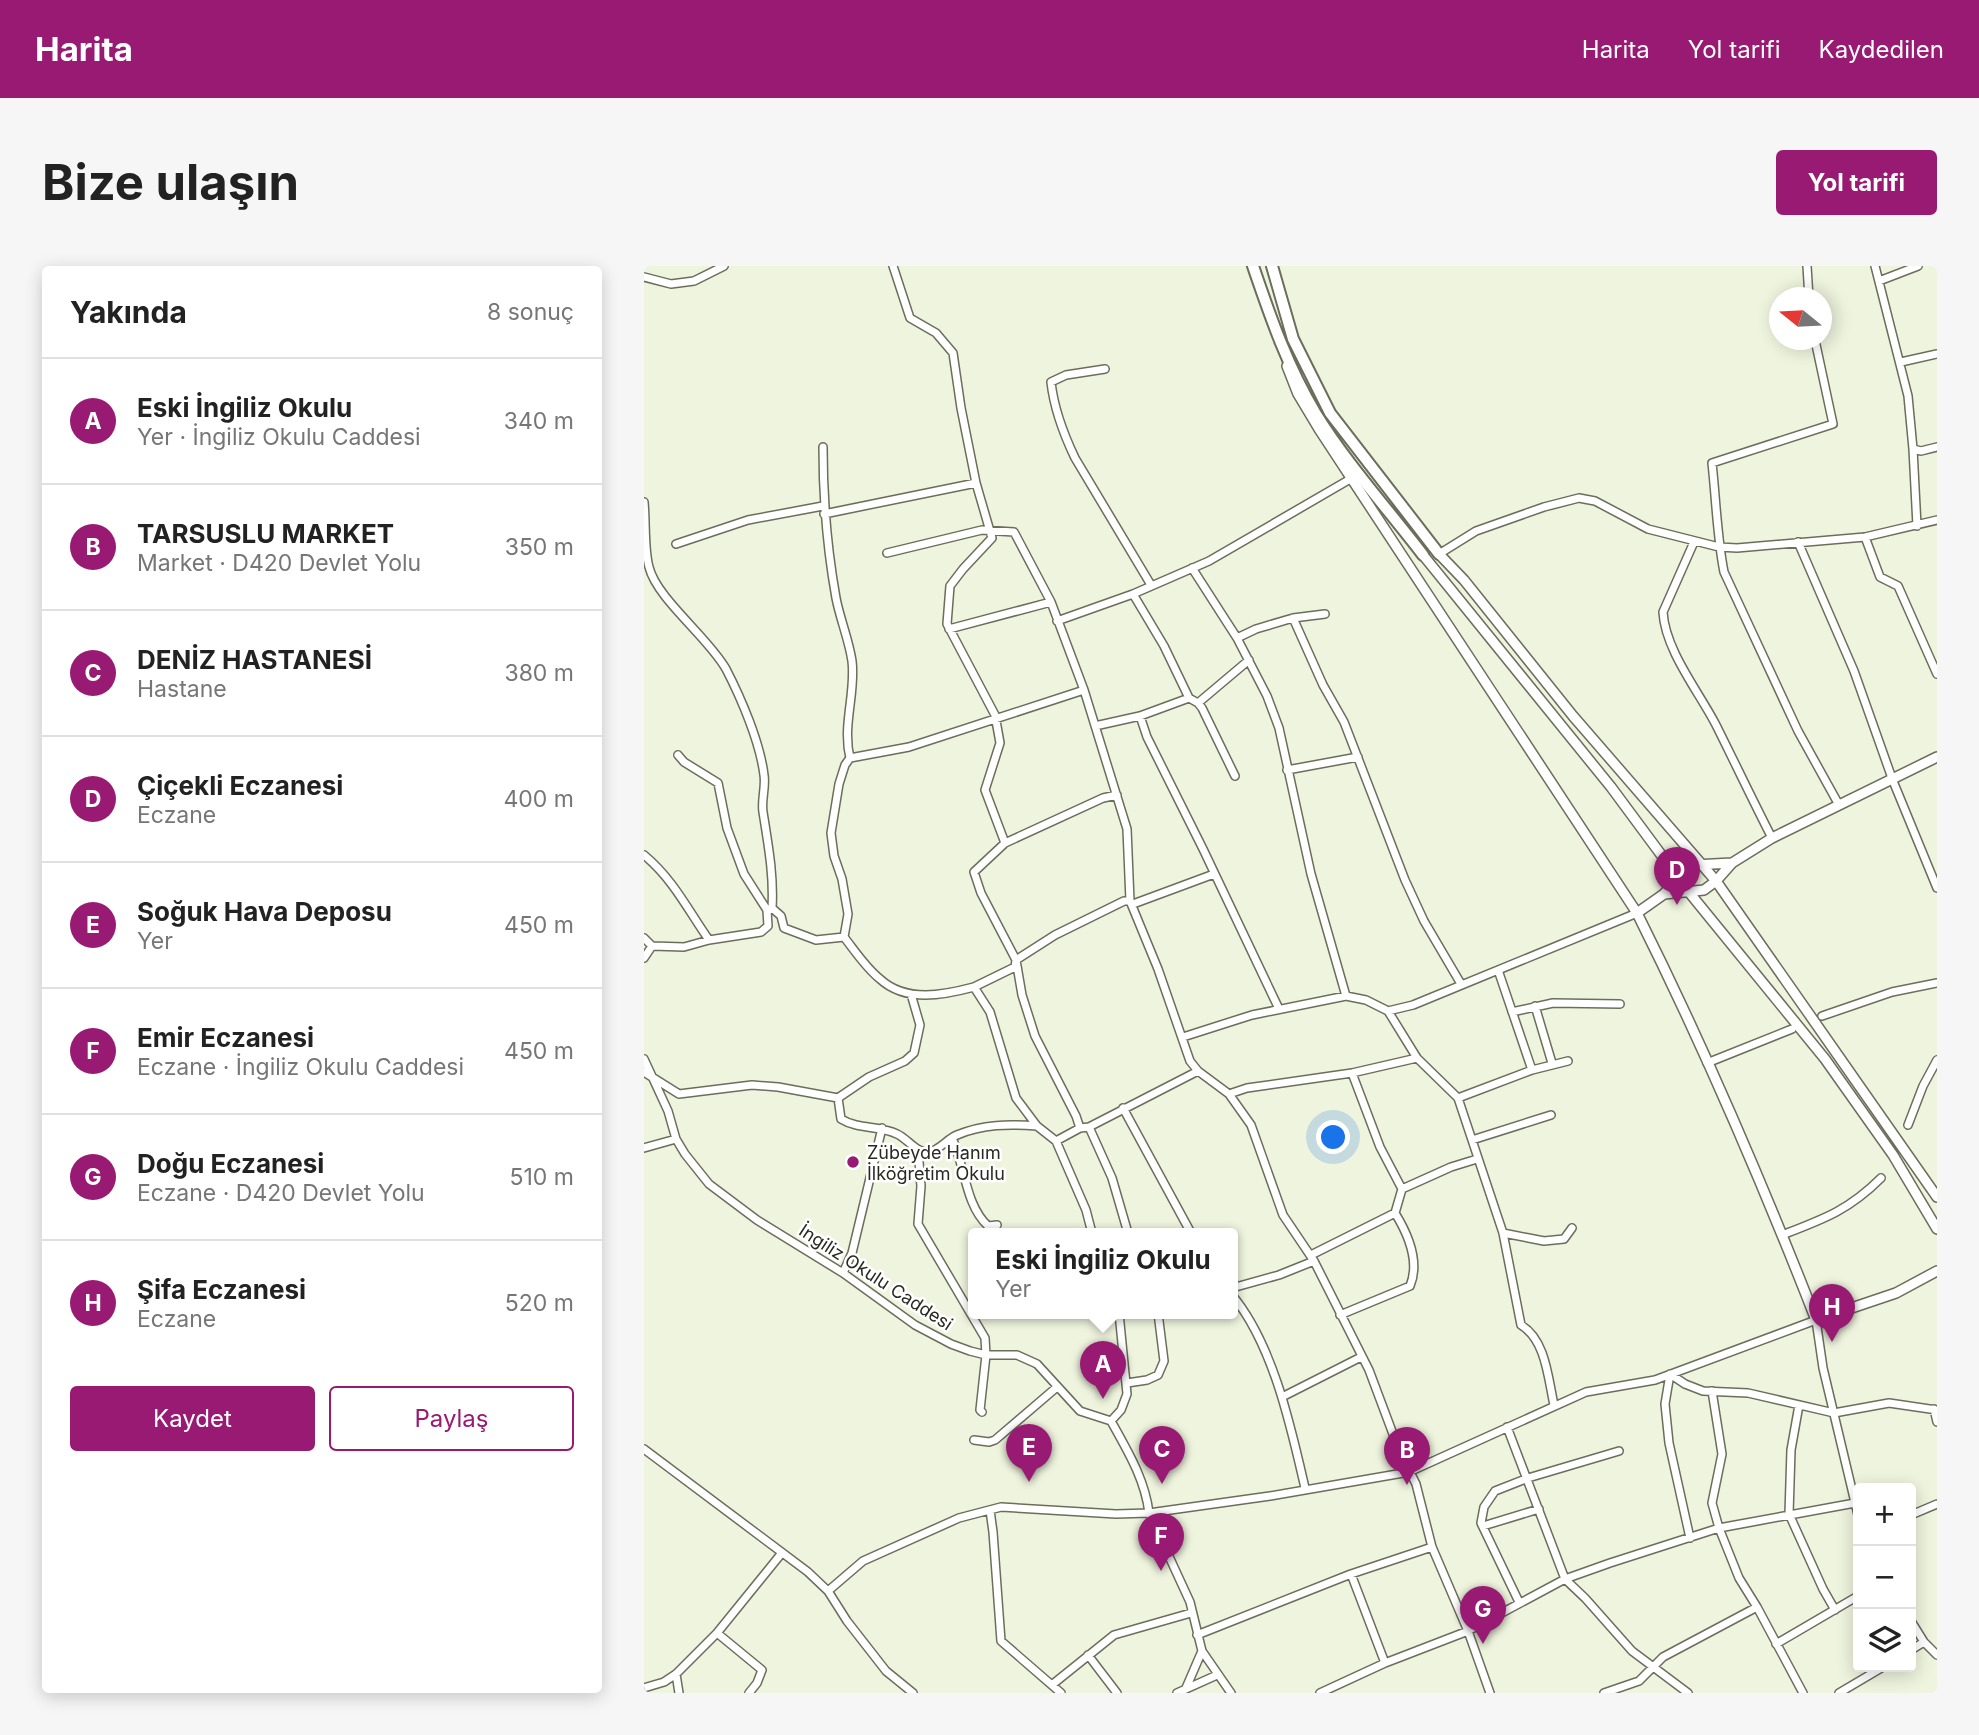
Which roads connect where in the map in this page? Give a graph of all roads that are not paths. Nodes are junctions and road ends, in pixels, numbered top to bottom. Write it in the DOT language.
graph roads {
  1 [pos="724,266"];
  2 [pos="893,266"];
  3 [pos="1253,266"];
  4 [pos="1272,266"];
  5 [pos="1807,266"];
  6 [pos="1875,266"];
  7 [pos="1918,266"];
  8 [pos="644,277"];
  9 [pos="1879,281"];
  10 [pos="1808,287"];
  11 [pos="1817,350"];
  12 [pos="1937,354"];
  13 [pos="1286,355"];
  14 [pos="1901,362"];
  15 [pos="1105,369"];
  16 [pos="822,447"];
  17 [pos="1937,447"];
  18 [pos="1913,449"];
  19 [pos="1352,478"];
  20 [pos="975,483"];
  21 [pos="644,502"];
  22 [pos="823,510"];
  23 [pos="1937,520"];
  24 [pos="1917,526"];
  25 [pos="989,530"];
  26 [pos="1865,537"];
  27 [pos="1694,542"];
  28 [pos="1798,542"];
  29 [pos="676,544"];
  30 [pos="1719,547"];
  31 [pos="887,553"];
  32 [pos="1439,554"];
  33 [pos="1423,555"];
  34 [pos="1192,568"];
  35 [pos="1151,585"];
  36 [pos="1133,594"];
  37 [pos="1051,602"];
  38 [pos="1325,614"];
  39 [pos="1293,618"];
  40 [pos="1057,621"];
  41 [pos="949,629"];
  42 [pos="1237,638"];
  43 [pos="1937,643"];
  44 [pos="1926,646"];
  45 [pos="1249,660"];
  46 [pos="1937,674"];
  47 [pos="1084,690"];
  48 [pos="1189,698"];
  49 [pos="1198,703"];
  50 [pos="1140,716"];
  51 [pos="996,720"];
  52 [pos="1095,726"];
  53 [pos="678,755"];
  54 [pos="1358,757"];
  55 [pos="1937,757"];
  56 [pos="850,758"];
  57 [pos="1287,770"];
  58 [pos="1235,776"];
  59 [pos="1893,781"];
  60 [pos="1117,795"];
  61 [pos="1839,805"];
  62 [pos="1772,838"];
  63 [pos="1006,843"];
  64 [pos="644,855"];
  65 [pos="1732,863"];
  66 [pos="1703,864"];
  67 [pos="1213,874"];
  68 [pos="1677,877"];
  69 [pos="1716,881"];
  70 [pos="1937,888"];
  71 [pos="1688,891"];
  72 [pos="1664,894"];
  73 [pos="1132,903"];
  74 [pos="769,909"];
  75 [pos="1637,913"];
  76 [pos="844,937"];
  77 [pos="644,938"];
  78 [pos="709,940"];
  79 [pos="652,946"];
  80 [pos="644,958"];
  81 [pos="1016,960"];
  82 [pos="1498,970"];
  83 [pos="1937,983"];
  84 [pos="1461,984"];
  85 [pos="974,987"];
  86 [pos="911,994"];
  87 [pos="1346,996"];
  88 [pos="1619,1004"];
  89 [pos="1535,1006"];
  90 [pos="1279,1009"];
  91 [pos="1388,1011"];
  92 [pos="1512,1012"];
  93 [pos="1822,1016"];
  94 [pos="1792,1029"];
  95 [pos="1183,1037"];
  96 [pos="1417,1058"];
  97 [pos="644,1059"];
  98 [pos="1937,1060"];
  99 [pos="1568,1061"];
  100 [pos="1552,1063"];
  101 [pos="1707,1063"];
  102 [pos="1532,1070"];
  103 [pos="1198,1071"];
  104 [pos="644,1072"];
  105 [pos="1352,1073"];
  106 [pos="656,1080"];
  107 [pos="1229,1094"];
  108 [pos="838,1098"];
  109 [pos="1458,1098"];
  110 [pos="1123,1108"];
  111 [pos="1551,1115"];
  112 [pos="1908,1125"];
  113 [pos="1037,1126"];
  114 [pos="1088,1126"];
  115 [pos="882,1128"];
  116 [pos="1080,1128"];
  117 [pos="952,1138"];
  118 [pos="676,1139"];
  119 [pos="1472,1140"];
  120 [pos="1056,1141"];
  121 [pos="644,1149"];
  122 [pos="918,1150"];
  123 [pos="1477,1159"];
  124 [pos="1881,1178"];
  125 [pos="1402,1189"];
  126 [pos="1937,1197"];
  127 [pos="1395,1213"];
  128 [pos="997,1224"];
  129 [pos="1091,1228"];
  130 [pos="1127,1228"];
  131 [pos="1188,1228"];
  132 [pos="1572,1228"];
  133 [pos="1937,1229"];
  134 [pos="1503,1233"];
  135 [pos="1782,1235"];
  136 [pos="1312,1258"];
  137 [pos="1937,1271"];
  138 [pos="843,1273"];
  139 [pos="1238,1286"];
  140 [pos="1238,1301"];
  141 [pos="968,1309"];
  142 [pos="1340,1315"];
  143 [pos="974,1319"];
  144 [pos="1120,1319"];
  145 [pos="1159,1319"];
  146 [pos="1816,1320"];
  147 [pos="986,1355"];
  148 [pos="1361,1357"];
  149 [pos="1670,1374"];
  150 [pos="1126,1383"];
  151 [pos="1057,1387"];
  152 [pos="1712,1391"];
  153 [pos="1282,1397"];
  154 [pos="1554,1405"];
  155 [pos="1800,1405"];
  156 [pos="1935,1410"];
  157 [pos="982,1412"];
  158 [pos="1834,1413"];
  159 [pos="1111,1421"];
  160 [pos="1937,1422"];
  161 [pos="1507,1427"];
  162 [pos="974,1440"];
  163 [pos="644,1450"];
  164 [pos="1619,1451"];
  165 [pos="1409,1472"];
  166 [pos="1528,1478"];
  167 [pos="1305,1488"];
  168 [pos="1853,1494"];
  169 [pos="1853,1503"];
  170 [pos="1937,1504"];
  171 [pos="1539,1509"];
  172 [pos="990,1510"];
  173 [pos="1150,1513"];
  174 [pos="1916,1513"];
  175 [pos="1788,1514"];
  176 [pos="1483,1526"];
  177 [pos="1719,1528"];
  178 [pos="1690,1538"];
  179 [pos="1432,1547"];
  180 [pos="781,1554"];
  181 [pos="1351,1574"];
  182 [pos="1565,1579"];
  183 [pos="828,1591"];
  184 [pos="1853,1599"];
  185 [pos="1519,1602"];
  186 [pos="1757,1607"];
  187 [pos="1835,1610"];
  188 [pos="1191,1613"];
  189 [pos="1916,1629"];
  190 [pos="1468,1631"];
  191 [pos="716,1633"];
  192 [pos="1198,1635"];
  193 [pos="1924,1642"];
  194 [pos="1776,1644"];
  195 [pos="1916,1647"];
  196 [pos="1202,1651"];
  197 [pos="1088,1655"];
  198 [pos="1937,1655"];
  199 [pos="1385,1663"];
  200 [pos="1652,1666"];
  201 [pos="1875,1672"];
  202 [pos="676,1674"];
  203 [pos="1217,1675"];
  204 [pos="1053,1684"];
  205 [pos="644,1688"];
  206 [pos="1186,1688"];
  207 [pos="903,1690"];
  208 [pos="1489,1690"];
  209 [pos="679,1693"];
  210 [pos="749,1693"];
  211 [pos="913,1693"];
  212 [pos="1061,1693"];
  213 [pos="1117,1693"];
  214 [pos="1177,1693"];
  215 [pos="1231,1693"];
  216 [pos="1320,1693"];
  217 [pos="1480,1693"];
  218 [pos="1604,1693"];
  219 [pos="1688,1693"];
  220 [pos="1804,1693"];
  221 [pos="1839,1693"];
  1 -- 8 [label="street"];
  2 -- 20 [label="street"];
  3 -- 13 [label="highway"];
  4 -- 32 [label="highway"];
  5 -- 10 [label="street"];
  6 -- 9 [label="street"];
  7 -- 9 [label="street"];
  9 -- 14 [label="street"];
  11 -- 30 [label="street"];
  12 -- 14 [label="street"];
  13 -- 19 [label="main road"];
  13 -- 33 [label="highway"];
  14 -- 18 [label="street"];
  15 -- 35 [label="street"];
  16 -- 22 [label="street"];
  17 -- 18 [label="street"];
  18 -- 24 [label="street"];
  19 -- 34 [label="street"];
  19 -- 75 [label="main road"];
  20 -- 22 [label="street"];
  20 -- 25 [label="street"];
  21 -- 74 [label="street"];
  22 -- 29 [label="street"];
  22 -- 56 [label="street"];
  23 -- 24 [label="street"];
  24 -- 26 [label="street"];
  25 -- 31 [label="street"];
  25 -- 37 [label="street"];
  25 -- 41 [label="street"];
  26 -- 28 [label="street"];
  26 -- 44 [label="street"];
  27 -- 30 [label="street"];
  27 -- 32 [label="street"];
  27 -- 62 [label="street"];
  28 -- 30 [label="street"];
  28 -- 59 [label="street"];
  30 -- 61 [label="street"];
  32 -- 66 [label="main road"];
  33 -- 68 [label="main road"];
  34 -- 35 [label="street"];
  34 -- 42 [label="street"];
  35 -- 36 [label="street"];
  36 -- 40 [label="street"];
  36 -- 48 [label="street"];
  37 -- 40 [label="street"];
  37 -- 41 [label="street"];
  38 -- 39 [label="street"];
  39 -- 42 [label="street"];
  39 -- 54 [label="street"];
  40 -- 47 [label="street"];
  41 -- 51 [label="street"];
  42 -- 45 [label="street"];
  43 -- 44 [label="street"];
  44 -- 46 [label="street"];
  45 -- 49 [label="street"];
  45 -- 57 [label="street"];
  47 -- 51 [label="street"];
  47 -- 52 [label="street"];
  48 -- 49 [label="street"];
  48 -- 50 [label="street"];
  49 -- 58 [label="street"];
  50 -- 52 [label="street"];
  50 -- 67 [label="street"];
  51 -- 56 [label="street"];
  51 -- 63 [label="street"];
  52 -- 60 [label="street"];
  53 -- 74 [label="street"];
  54 -- 57 [label="street"];
  54 -- 84 [label="street"];
  55 -- 59 [label="main road"];
  56 -- 76 [label="street"];
  57 -- 87 [label="street"];
  59 -- 61 [label="main road"];
  59 -- 70 [label="street"];
  60 -- 63 [label="street"];
  60 -- 73 [label="street"];
  61 -- 62 [label="main road"];
  62 -- 65 [label="main road"];
  63 -- 81 [label="street"];
  64 -- 78 [label="street"];
  65 -- 66 [label="main road"];
  65 -- 69 [label="main road"];
  66 -- 68 [label="main road"];
  66 -- 69 [label="main road"];
  67 -- 73 [label="street"];
  67 -- 90 [label="street"];
  68 -- 71 [label="main road"];
  68 -- 72 [label="main road"];
  69 -- 71 [label="main road"];
  69 -- 126 [label="main road"];
  71 -- 72 [label="main road"];
  71 -- 133 [label="main road"];
  72 -- 75 [label="main road"];
  73 -- 81 [label="street"];
  73 -- 95 [label="street"];
  74 -- 76 [label="street"];
  74 -- 78 [label="street"];
  75 -- 82 [label="street"];
  75 -- 101 [label="main road"];
  76 -- 86 [label="street"];
  77 -- 79 [label="street"];
  78 -- 79 [label="street"];
  79 -- 80 [label="street"];
  81 -- 85 [label="street"];
  81 -- 116 [label="street"];
  82 -- 84 [label="street"];
  82 -- 92 [label="street"];
  83 -- 93 [label="street"];
  84 -- 91 [label="street"];
  85 -- 86 [label="street"];
  85 -- 113 [label="street"];
  86 -- 108 [label="street"];
  87 -- 90 [label="street"];
  87 -- 91 [label="street"];
  88 -- 89 [label="street"];
  89 -- 92 [label="street"];
  89 -- 100 [label="street"];
  90 -- 95 [label="street"];
  91 -- 96 [label="street"];
  92 -- 102 [label="street"];
  94 -- 101 [label="street"];
  95 -- 103 [label="street"];
  96 -- 105 [label="street"];
  96 -- 109 [label="street"];
  97 -- 106 [label="street, İngiliz Okulu Caddesi"];
  98 -- 112 [label="street"];
  99 -- 100 [label="street"];
  100 -- 102 [label="street"];
  101 -- 135 [label="main road"];
  102 -- 109 [label="street"];
  103 -- 107 [label="street"];
  103 -- 110 [label="street"];
  104 -- 106 [label="street"];
  105 -- 107 [label="street"];
  105 -- 125 [label="street"];
  106 -- 108 [label="street"];
  106 -- 118 [label="street, İngiliz Okulu Caddesi"];
  107 -- 136 [label="street"];
  108 -- 115 [label="street"];
  109 -- 119 [label="street"];
  110 -- 114 [label="street"];
  110 -- 131 [label="street"];
  111 -- 119 [label="street"];
  113 -- 117 [label="street"];
  113 -- 120 [label="street"];
  114 -- 116 [label="street"];
  114 -- 130 [label="street"];
  115 -- 122 [label="street"];
  115 -- 138 [label="street"];
  116 -- 120 [label="street"];
  117 -- 122 [label="street"];
  117 -- 128 [label="street"];
  118 -- 121 [label="street"];
  118 -- 138 [label="street, İngiliz Okulu Caddesi"];
  119 -- 123 [label="street"];
  120 -- 129 [label="street"];
  122 -- 141 [label="street"];
  123 -- 125 [label="street"];
  123 -- 134 [label="street"];
  124 -- 135 [label="street"];
  125 -- 127 [label="street"];
  127 -- 136 [label="street"];
  127 -- 142 [label="street"];
  132 -- 134 [label="street"];
  134 -- 154 [label="street"];
  135 -- 146 [label="main road"];
  136 -- 139 [label="street"];
  136 -- 142 [label="street"];
  137 -- 146 [label="main road"];
  138 -- 147 [label="street, İngiliz Okulu Caddesi"];
  140 -- 153 [label="street"];
  142 -- 148 [label="street"];
  143 -- 147 [label="street"];
  144 -- 150 [label="street"];
  145 -- 150 [label="street"];
  146 -- 149 [label="street"];
  146 -- 158 [label="street"];
  147 -- 151 [label="street, İngiliz Okulu Caddesi"];
  147 -- 157 [label="street"];
  148 -- 153 [label="street"];
  148 -- 165 [label="street"];
  149 -- 152 [label="street"];
  149 -- 154 [label="street"];
  149 -- 178 [label="street"];
  150 -- 159 [label="street"];
  151 -- 159 [label="street, İngiliz Okulu Caddesi"];
  151 -- 162 [label="street"];
  152 -- 155 [label="street"];
  152 -- 177 [label="street"];
  153 -- 167 [label="street"];
  154 -- 161 [label="street"];
  155 -- 158 [label="street"];
  155 -- 175 [label="street"];
  156 -- 158 [label="street"];
  156 -- 160 [label="street"];
  158 -- 168 [label="street"];
  159 -- 173 [label="street"];
  161 -- 165 [label="street"];
  161 -- 166 [label="street"];
  163 -- 180 [label="street"];
  164 -- 166 [label="street"];
  165 -- 167 [label="street"];
  165 -- 179 [label="street"];
  166 -- 171 [label="street"];
  166 -- 176 [label="street"];
  167 -- 173 [label="street"];
  169 -- 175 [label="street"];
  170 -- 174 [label="street"];
  171 -- 176 [label="street"];
  171 -- 182 [label="street"];
  172 -- 173 [label="street"];
  172 -- 183 [label="street"];
  172 -- 204 [label="street"];
  173 -- 188 [label="street"];
  175 -- 177 [label="street"];
  175 -- 187 [label="street"];
  176 -- 185 [label="street"];
  177 -- 178 [label="street"];
  177 -- 186 [label="street"];
  178 -- 182 [label="street"];
  179 -- 181 [label="street"];
  179 -- 190 [label="street"];
  180 -- 183 [label="street"];
  180 -- 191 [label="street"];
  181 -- 192 [label="street"];
  181 -- 199 [label="street"];
  182 -- 185 [label="street"];
  182 -- 200 [label="street"];
  183 -- 207 [label="street"];
  184 -- 187 [label="street"];
  185 -- 190 [label="street"];
  186 -- 194 [label="street"];
  186 -- 200 [label="street"];
  187 -- 194 [label="street"];
  188 -- 192 [label="street"];
  188 -- 197 [label="street"];
  189 -- 193 [label="street"];
  190 -- 199 [label="street"];
  190 -- 208 [label="street"];
  191 -- 202 [label="street"];
  191 -- 210 [label="street"];
  192 -- 196 [label="street"];
  193 -- 195 [label="street"];
  193 -- 198 [label="street"];
  194 -- 220 [label="street"];
  196 -- 203 [label="street"];
  196 -- 206 [label="street"];
  197 -- 204 [label="street"];
  197 -- 213 [label="street"];
  199 -- 216 [label="street"];
  200 -- 218 [label="street"];
  200 -- 219 [label="street"];
  201 -- 221 [label="street"];
  202 -- 205 [label="street"];
  202 -- 209 [label="street"];
  203 -- 206 [label="street"];
  203 -- 215 [label="street"];
  204 -- 212 [label="street"];
  206 -- 214 [label="street"];
  207 -- 211 [label="street"];
  208 -- 217 [label="street"];
}
